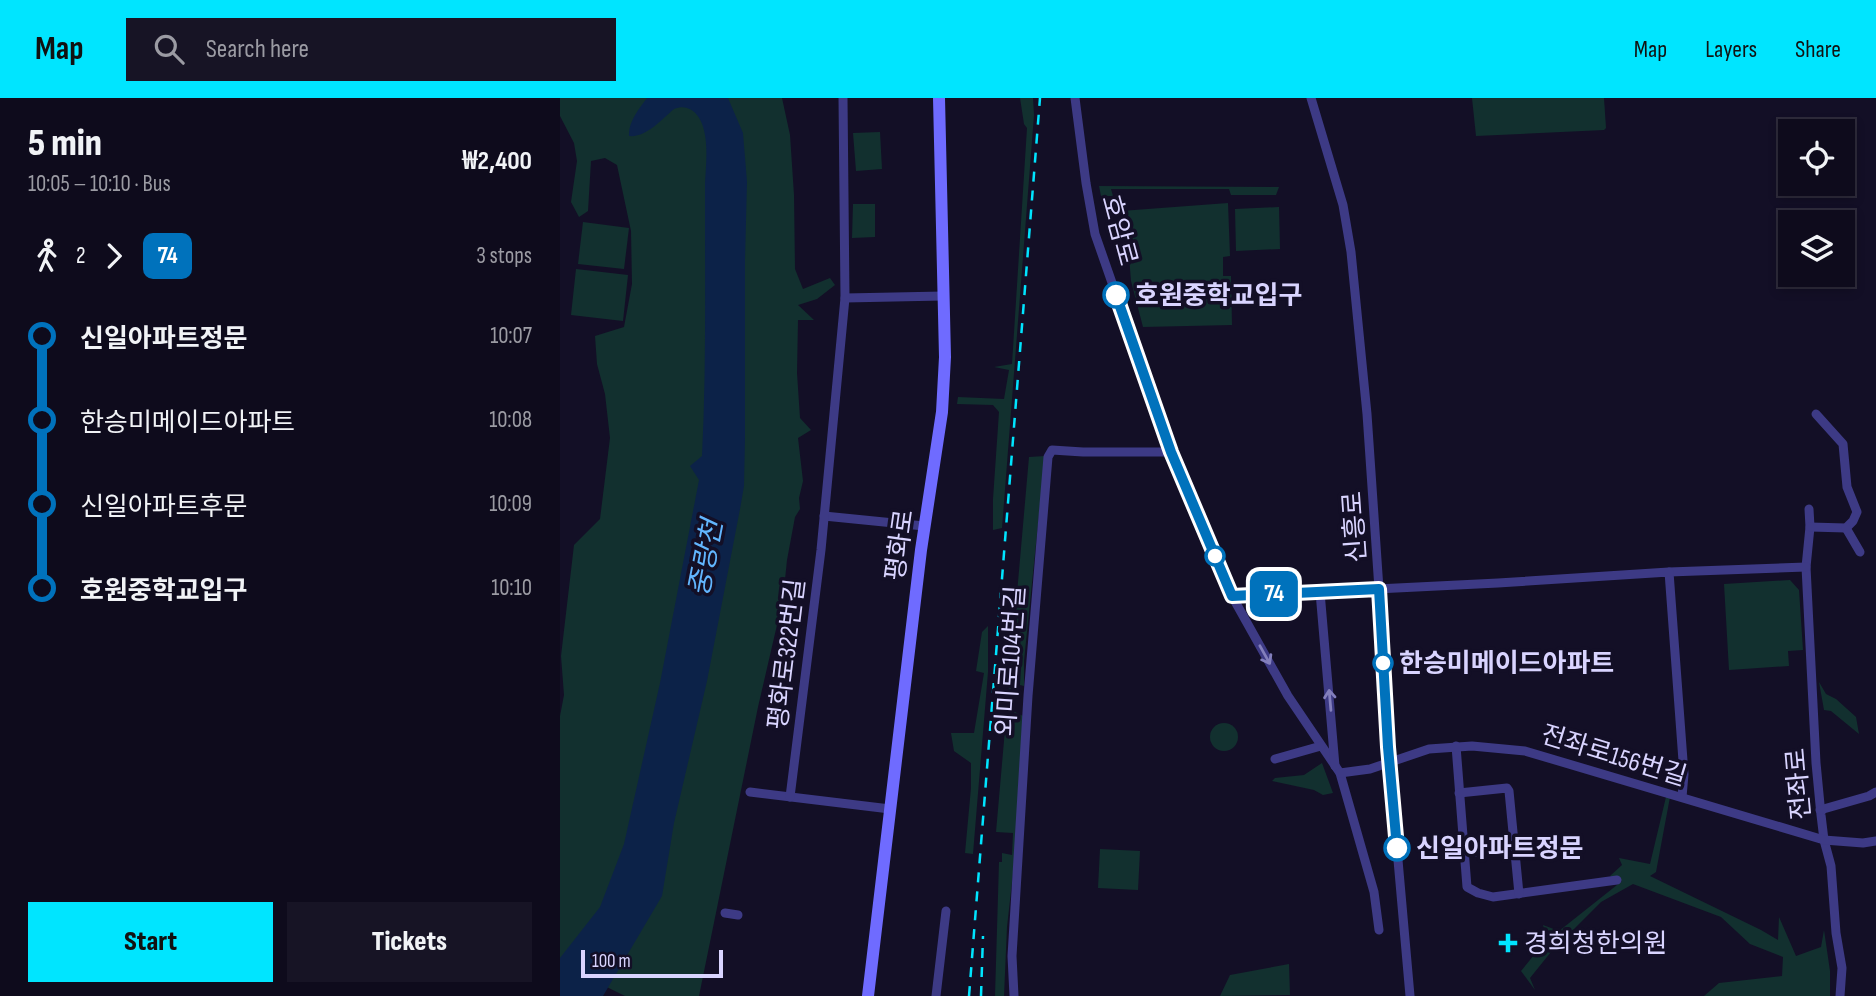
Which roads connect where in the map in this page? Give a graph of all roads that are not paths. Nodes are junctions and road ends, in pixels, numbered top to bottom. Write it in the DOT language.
graph roads {
  1 [pos="843,98"];
  2 [pos="939,98"];
  3 [pos="1075,98"];
  4 [pos="1311,98"];
  5 [pos="943,296"];
  6 [pos="845,298"];
  7 [pos="1816,414"];
  8 [pos="1171,452"];
  9 [pos="1809,509"];
  10 [pos="824,516"];
  11 [pos="924,526"];
  12 [pos="1810,527"];
  13 [pos="1846,528"];
  14 [pos="1860,552"];
  15 [pos="1806,567"];
  16 [pos="1669,572"];
  17 [pos="1379,589"];
  18 [pos="1320,592"];
  19 [pos="1232,596"];
  20 [pos="1321,746"];
  21 [pos="1456,746"];
  22 [pos="1275,759"];
  23 [pos="1390,763"];
  24 [pos="1338,771"];
  25 [pos="750,792"];
  26 [pos="1876,792"];
  27 [pos="1459,793"];
  28 [pos="790,797"];
  29 [pos="1682,797"];
  30 [pos="890,809"];
  31 [pos="1820,810"];
  32 [pos="1824,840"];
  33 [pos="1876,841"];
  34 [pos="1515,848"];
  35 [pos="1464,853"];
  36 [pos="1617,880"];
  37 [pos="1519,894"];
  38 [pos="946,911"];
  39 [pos="725,913"];
  40 [pos="738,915"];
  41 [pos="1379,930"];
  42 [pos="867,996"];
  43 [pos="936,996"];
  44 [pos="1014,996"];
  45 [pos="1410,996"];
  46 [pos="1840,996"];
  1 -- 6 [label="street, 평화로322번길"];
  2 -- 5 [label="main road, 평화로"];
  3 -- 8 [label="street, 호암로"];
  4 -- 17 [label="street, 신흥로"];
  5 -- 6 [label="street"];
  5 -- 11 [label="main road, 평화로"];
  6 -- 10 [label="street, 평화로322번길"];
  7 -- 13 [label="street"];
  8 -- 19 [label="street, 호암로"];
  8 -- 44 [label="street, 외미로104번길"];
  9 -- 12 [label="street, 전좌로"];
  10 -- 11 [label="street"];
  10 -- 28 [label="street, 평화로322번길"];
  11 -- 30 [label="main road, 평화로"];
  12 -- 13 [label="street"];
  12 -- 15 [label="street, 전좌로"];
  13 -- 14 [label="street"];
  15 -- 16 [label="street"];
  15 -- 31 [label="street, 전좌로"];
  16 -- 17 [label="street"];
  16 -- 29 [label="street"];
  17 -- 18 [label="street"];
  17 -- 23 [label="street, 신흥로"];
  18 -- 19 [label="street"];
  24 -- 18 [label="street, one-way"];
  19 -- 20 [label="street, 호암로, one-way"];
  20 -- 22 [label="street"];
  20 -- 24 [label="street, 호암로"];
  21 -- 23 [label="street, 전좌로156번길"];
  21 -- 27 [label="street"];
  21 -- 29 [label="street, 전좌로156번길"];
  23 -- 24 [label="street, 전좌로156번길"];
  23 -- 45 [label="street, 신흥로"];
  24 -- 41 [label="street, 호암로"];
  25 -- 28 [label="street"];
  26 -- 31 [label="street"];
  27 -- 34 [label="street"];
  27 -- 35 [label="street"];
  28 -- 30 [label="street"];
  29 -- 32 [label="street, 전좌로156번길"];
  30 -- 42 [label="main road, 평화로"];
  31 -- 32 [label="street, 전좌로"];
  32 -- 33 [label="street, 전좌로156번길"];
  32 -- 46 [label="street, 전좌로"];
  34 -- 35 [label="street"];
  34 -- 37 [label="street"];
  35 -- 37 [label="street"];
  36 -- 37 [label="street"];
  38 -- 43 [label="street"];
  39 -- 40 [label="street"];
}
